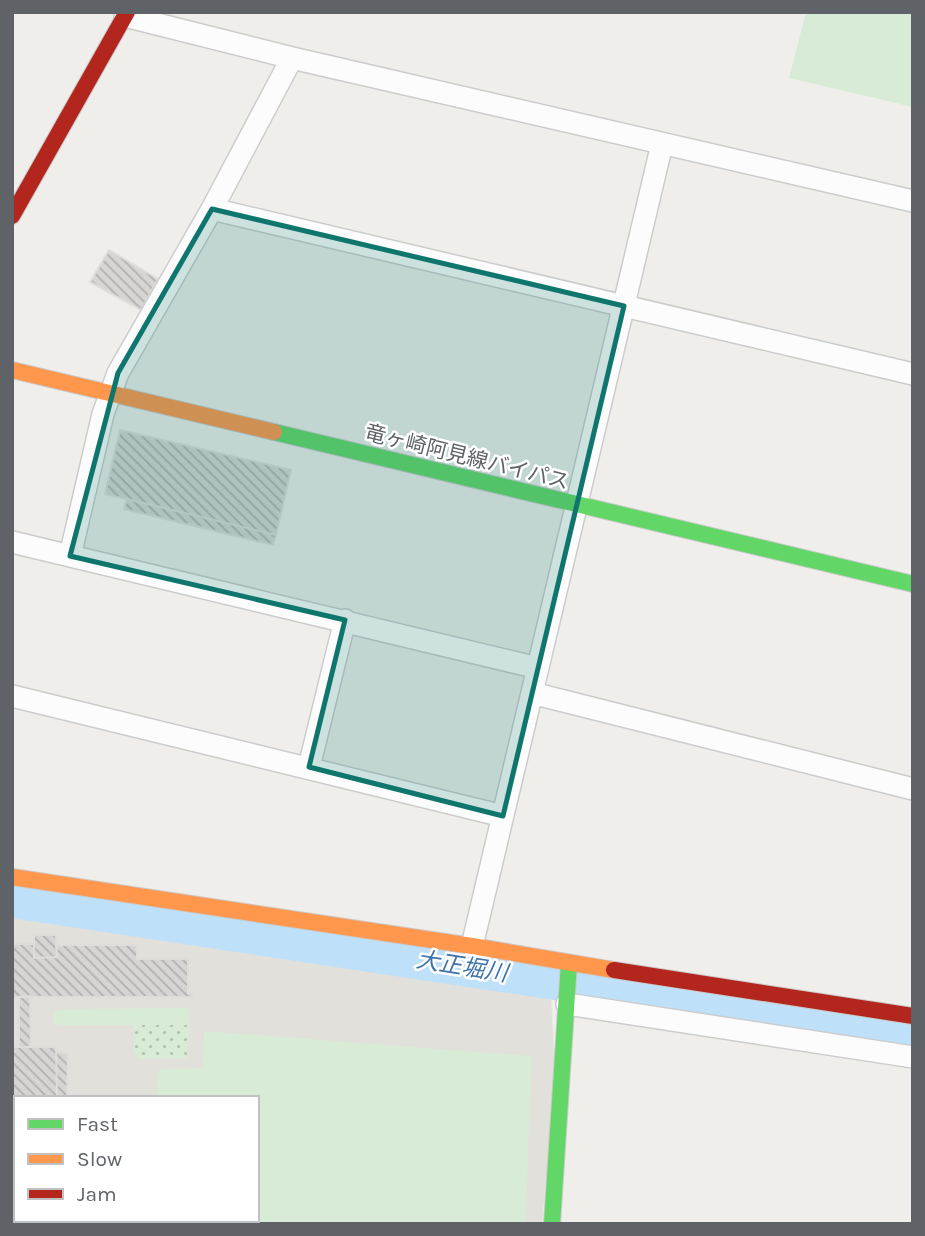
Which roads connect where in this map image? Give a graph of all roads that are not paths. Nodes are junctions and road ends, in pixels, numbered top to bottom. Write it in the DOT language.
graph roads {
  1 [pos="126,14"];
  2 [pos="292,58"];
  3 [pos="662,144"];
  4 [pos="913,201"];
  5 [pos="15,206"];
  6 [pos="212,209"];
  7 [pos="624,306"];
  8 [pos="12,370"];
  9 [pos="913,374"];
  10 [pos="111,393"];
  11 [pos="577,505"];
  12 [pos="12,542"];
  13 [pos="70,556"];
  14 [pos="913,584"];
  15 [pos="345,620"];
  16 [pos="538,668"];
  17 [pos="532,693"];
  18 [pos="12,696"];
  19 [pos="309,767"];
  20 [pos="913,789"];
  21 [pos="503,817"];
  22 [pos="12,877"];
  23 [pos="472,946"];
  24 [pos="569,963"];
  25 [pos="567,1004"];
  26 [pos="913,1016"];
  27 [pos="913,1057"];
  28 [pos="552,1224"];
  1 -- 2 [label="street"];
  1 -- 5 [label="street"];
  2 -- 3 [label="street"];
  2 -- 6 [label="street"];
  3 -- 4 [label="street"];
  3 -- 7 [label="street"];
  6 -- 7 [label="street"];
  6 -- 10 [label="street"];
  7 -- 9 [label="street"];
  7 -- 11 [label="street"];
  8 -- 10 [label="street, 竜ヶ崎阿見線バイパス"];
  10 -- 11 [label="street, 竜ヶ崎阿見線バイパス"];
  10 -- 13 [label="street"];
  11 -- 14 [label="street, 竜ヶ崎阿見線バイパス"];
  11 -- 16 [label="street"];
  12 -- 13 [label="street"];
  13 -- 15 [label="street"];
  15 -- 16 [label="street"];
  15 -- 19 [label="street"];
  16 -- 17 [label="street"];
  17 -- 20 [label="street"];
  17 -- 21 [label="street"];
  18 -- 19 [label="street"];
  19 -- 21 [label="street"];
  21 -- 23 [label="street"];
  22 -- 23 [label="street"];
  23 -- 24 [label="street"];
  24 -- 25 [label="street"];
  24 -- 26 [label="street"];
  25 -- 27 [label="street"];
  25 -- 28 [label="street"];
}
